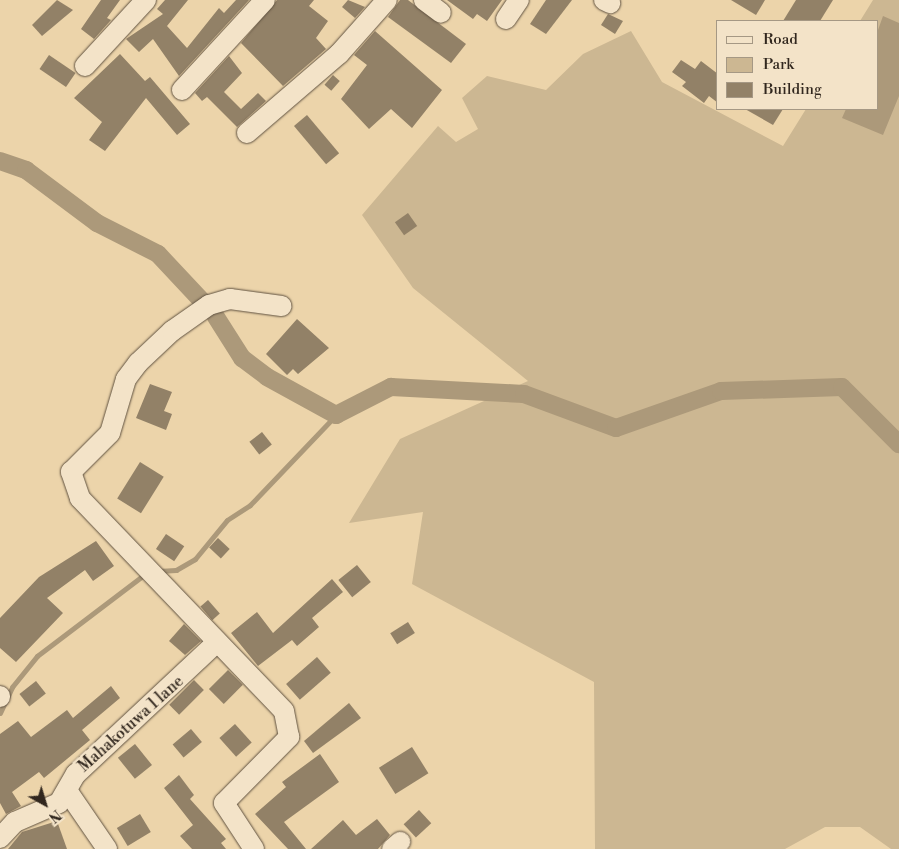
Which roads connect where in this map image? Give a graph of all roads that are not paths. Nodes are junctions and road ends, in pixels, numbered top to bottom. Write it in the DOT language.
graph roads {
  1 [pos="146,0"];
  2 [pos="265,0"];
  3 [pos="387,0"];
  4 [pos="424,0"];
  5 [pos="519,0"];
  6 [pos="441,14"];
  7 [pos="506,19"];
  8 [pos="85,66"];
  9 [pos="182,90"];
  10 [pos="247,133"];
  11 [pos="282,306"];
  12 [pos="216,643"];
  13 [pos="68,792"];
  14 [pos="0,838"];
  15 [pos="106,849"];
  16 [pos="254,849"];
  1 -- 8 [label="street"];
  2 -- 9 [label="street"];
  3 -- 10 [label="street"];
  4 -- 6 [label="street"];
  5 -- 7 [label="street"];
  11 -- 12 [label="street"];
  12 -- 13 [label="street, Mahakotuwa 1 lane"];
  12 -- 16 [label="street"];
  13 -- 14 [label="street, Mahakotuwa 1 lane"];
  13 -- 15 [label="street"];
}
